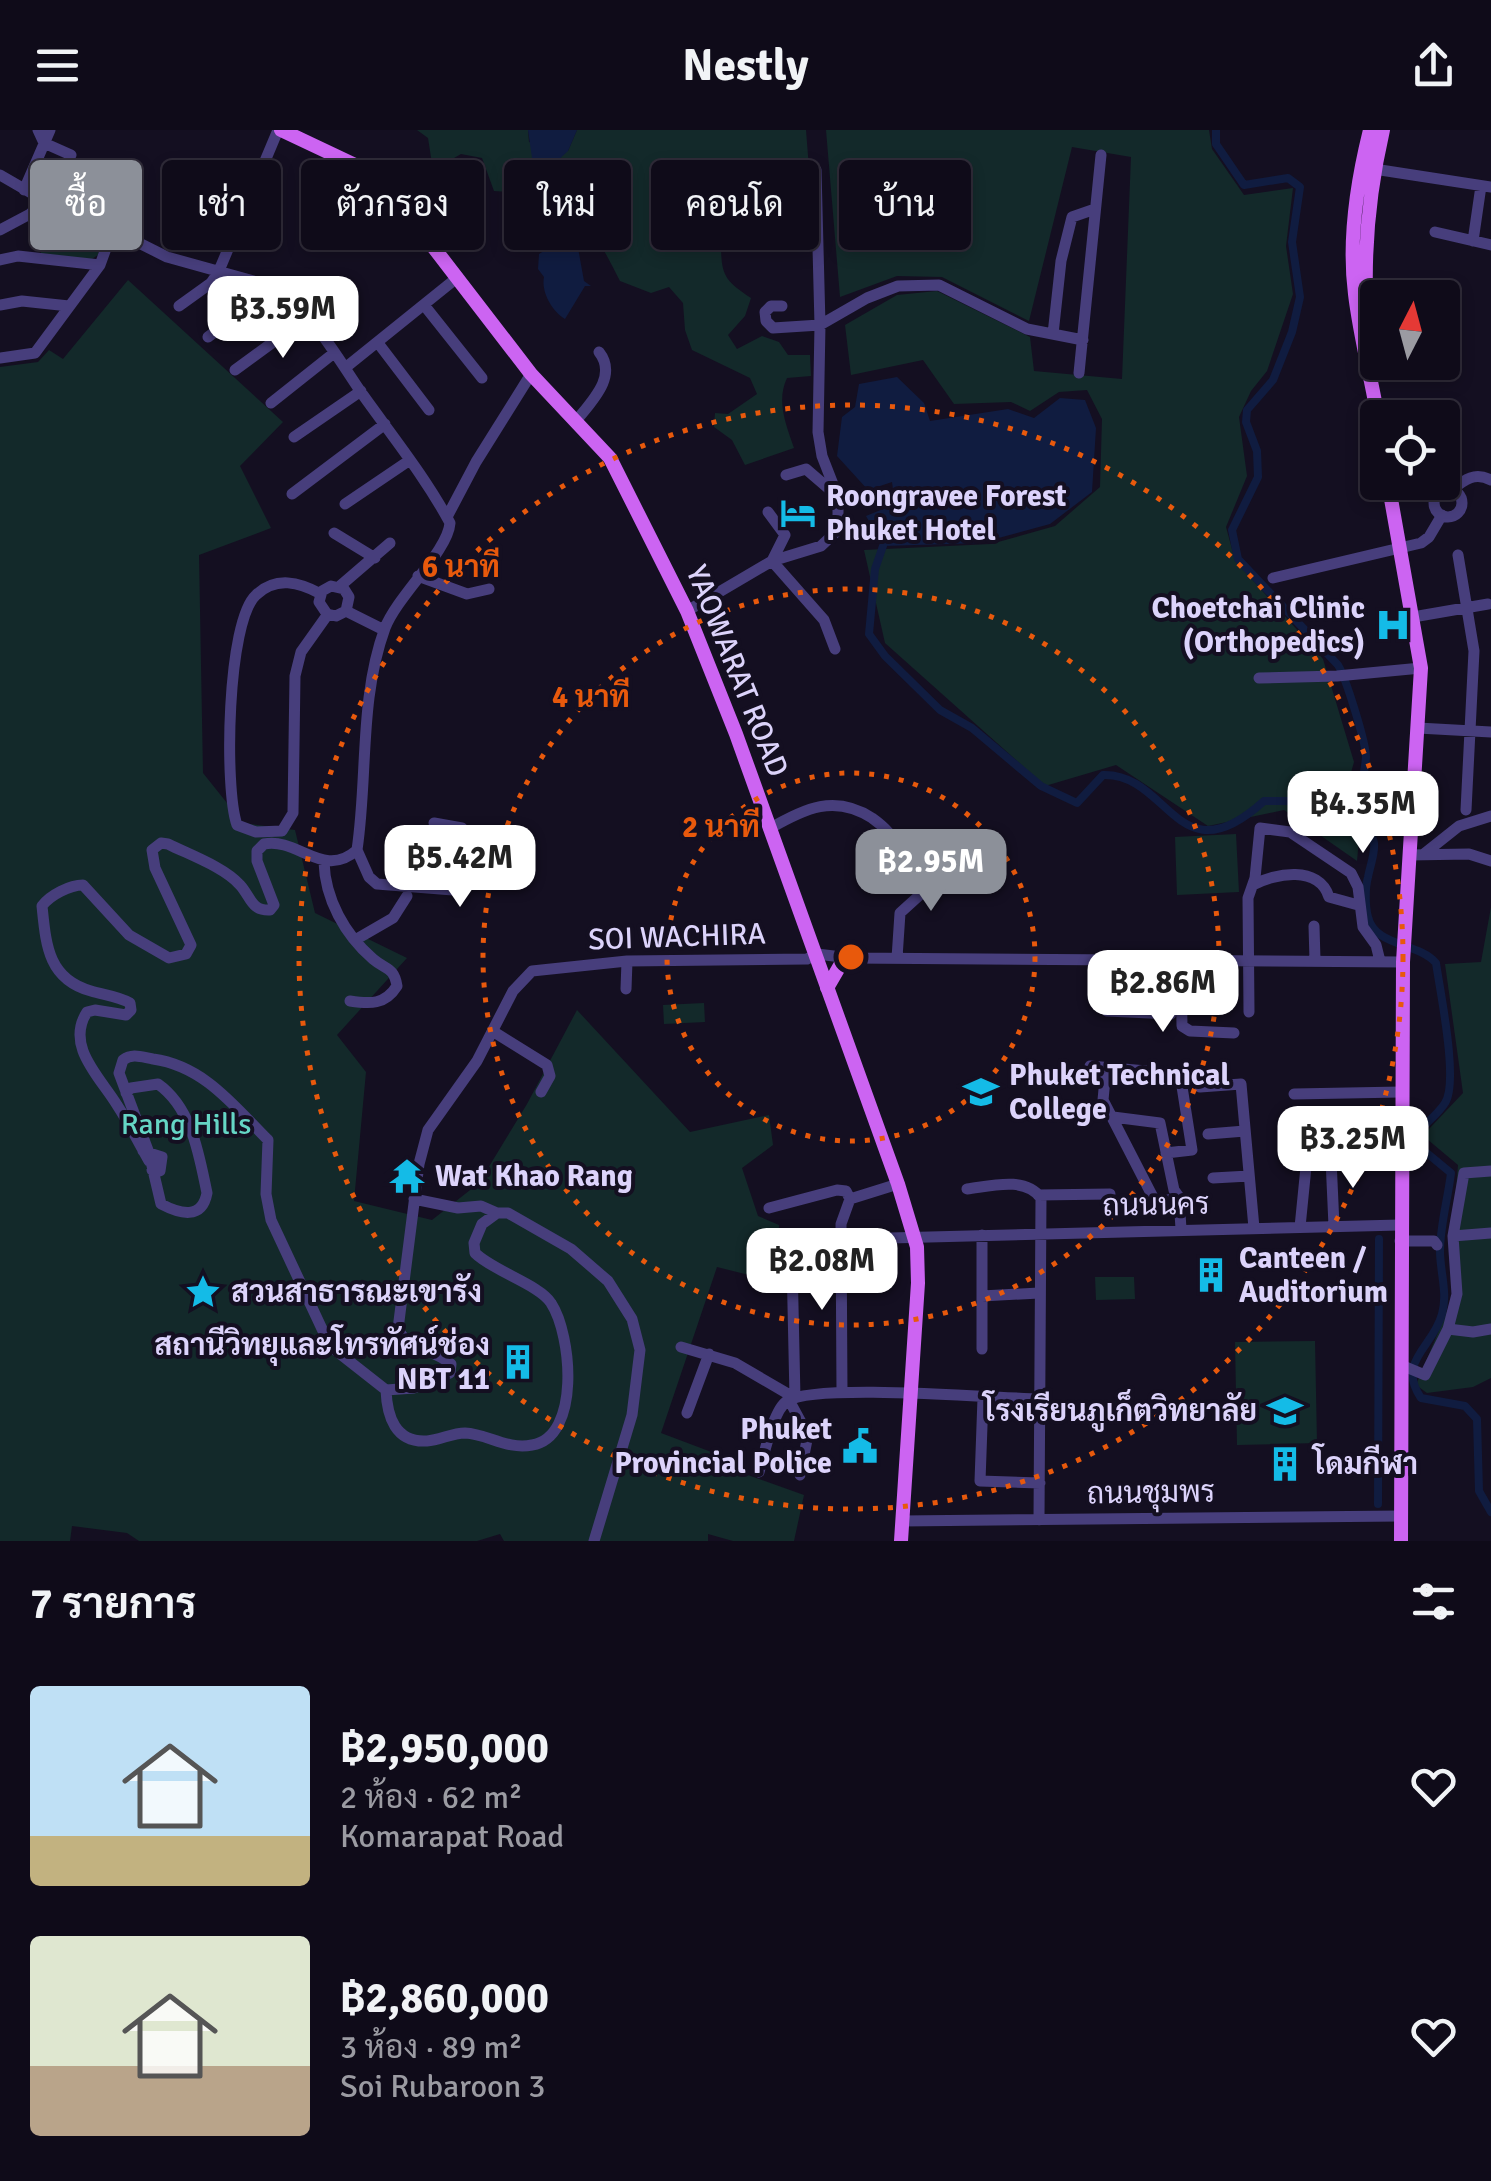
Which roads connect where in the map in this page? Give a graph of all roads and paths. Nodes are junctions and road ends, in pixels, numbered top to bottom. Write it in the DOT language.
graph roads {
  1 [pos="280,130"];
  2 [pos="1370,130"];
  3 [pos="1383,130"];
  4 [pos="44,134"];
  5 [pos="71,155"];
  6 [pos="1100,156"];
  7 [pos="344,160"];
  8 [pos="1374,169"];
  9 [pos="1,178"];
  10 [pos="1486,186"];
  11 [pos="24,190"];
  12 [pos="30,193"];
  13 [pos="1094,210"];
  14 [pos="30,214"];
  15 [pos="0,230"];
  16 [pos="1434,232"];
  17 [pos="1473,241"];
  18 [pos="142,244"];
  19 [pos="1491,245"];
  20 [pos="105,250"];
  21 [pos="437,250"];
  22 [pos="818,250"];
  23 [pos="0,260"];
  24 [pos="100,265"];
  25 [pos="218,272"];
  26 [pos="458,277"];
  27 [pos="1362,280"];
  28 [pos="275,287"];
  29 [pos="1360,294"];
  30 [pos="0,305"];
  31 [pos="424,305"];
  32 [pos="69,306"];
  33 [pos="179,306"];
  34 [pos="782,306"];
  35 [pos="306,318"];
  36 [pos="820,325"];
  37 [pos="1053,334"];
  38 [pos="208,337"];
  39 [pos="1083,340"];
  40 [pos="378,342"];
  41 [pos="599,352"];
  42 [pos="334,353"];
  43 [pos="0,358"];
  44 [pos="345,368"];
  45 [pos="235,370"];
  46 [pos="1079,373"];
  47 [pos="531,374"];
  48 [pos="482,378"];
  49 [pos="361,391"];
  50 [pos="270,403"];
  51 [pos="429,410"];
  52 [pos="576,421"];
  53 [pos="384,424"];
  54 [pos="294,437"];
  55 [pos="410,460"];
  56 [pos="786,475"];
  57 [pos="1491,480"];
  58 [pos="1460,484"];
  59 [pos="292,494"];
  60 [pos="838,497"];
  61 [pos="1391,500"];
  62 [pos="1434,500"];
  63 [pos="1460,500"];
  64 [pos="345,504"];
  65 [pos="768,512"];
  66 [pos="1442,515"];
  67 [pos="447,517"];
  68 [pos="334,533"];
  69 [pos="390,543"];
  70 [pos="1400,548"];
  71 [pos="1458,554"];
  72 [pos="375,558"];
  73 [pos="772,561"];
  74 [pos="418,576"];
  75 [pos="1273,578"];
  76 [pos="340,586"];
  77 [pos="489,589"];
  78 [pos="320,594"];
  79 [pos="1488,604"];
  80 [pos="1466,608"];
  81 [pos="346,611"];
  82 [pos="687,611"];
  83 [pos="328,614"];
  84 [pos="1414,617"];
  85 [pos="384,630"];
  86 [pos="835,649"];
  87 [pos="1421,668"];
  88 [pos="1259,678"];
  89 [pos="1418,728"];
  90 [pos="1470,730"];
  91 [pos="1491,732"];
  92 [pos="1466,810"];
  93 [pos="1491,816"];
  94 [pos="434,823"];
  95 [pos="770,829"];
  96 [pos="357,850"];
  97 [pos="893,852"];
  98 [pos="1417,854"];
  99 [pos="1491,861"];
  100 [pos="324,862"];
  101 [pos="922,869"];
  102 [pos="1253,885"];
  103 [pos="407,896"];
  104 [pos="1358,905"];
  105 [pos="1314,926"];
  106 [pos="355,940"];
  107 [pos="1404,949"];
  108 [pos="817,954"];
  109 [pos="845,958"];
  110 [pos="897,958"];
  111 [pos="1248,958"];
  112 [pos="1100,959"];
  113 [pos="1181,959"];
  114 [pos="1315,960"];
  115 [pos="627,961"];
  116 [pos="1380,961"];
  117 [pos="626,988"];
  118 [pos="827,988"];
  119 [pos="350,1001"];
  120 [pos="1250,1012"];
  121 [pos="1171,1014"];
  122 [pos="494,1032"];
  123 [pos="1234,1034"];
  124 [pos="1090,1066"];
  125 [pos="1106,1068"];
  126 [pos="1200,1087"];
  127 [pos="129,1088"];
  128 [pos="541,1092"];
  129 [pos="1401,1092"];
  130 [pos="1294,1094"];
  131 [pos="1113,1117"];
  132 [pos="1245,1131"];
  133 [pos="1208,1134"];
  134 [pos="1308,1148"];
  135 [pos="1166,1153"];
  136 [pos="148,1159"];
  137 [pos="1330,1159"];
  138 [pos="1491,1171"];
  139 [pos="1249,1176"];
  140 [pos="1212,1178"];
  141 [pos="898,1184"];
  142 [pos="967,1189"];
  143 [pos="1038,1194"];
  144 [pos="1110,1194"];
  145 [pos="1175,1195"];
  146 [pos="414,1199"];
  147 [pos="850,1199"];
  148 [pos="769,1208"];
  149 [pos="498,1213"];
  150 [pos="1334,1226"];
  151 [pos="1300,1227"];
  152 [pos="1254,1228"];
  153 [pos="1177,1229"];
  154 [pos="1400,1233"];
  155 [pos="1491,1233"];
  156 [pos="1040,1234"];
  157 [pos="843,1235"];
  158 [pos="982,1235"];
  159 [pos="914,1236"];
  160 [pos="1448,1244"];
  161 [pos="792,1260"];
  162 [pos="1039,1293"];
  163 [pos="982,1296"];
  164 [pos="1448,1329"];
  165 [pos="1491,1329"];
  166 [pos="681,1347"];
  167 [pos="982,1349"];
  168 [pos="710,1354"];
  169 [pos="1402,1366"];
  170 [pos="386,1390"];
  171 [pos="842,1392"];
  172 [pos="912,1395"];
  173 [pos="983,1398"];
  174 [pos="792,1399"];
  175 [pos="1040,1399"];
  176 [pos="687,1413"];
  177 [pos="759,1472"];
  178 [pos="800,1475"];
  179 [pos="1040,1483"];
  180 [pos="1401,1516"];
  181 [pos="1040,1520"];
  182 [pos="902,1521"];
  183 [pos="594,1541"];
  184 [pos="901,1541"];
  185 [pos="1402,1541"];
  1 -- 7 [label="main road, YAOWARAT ROAD"];
  1 -- 25 [label="street"];
  2 -- 29 [label="main road"];
  3 -- 8 [label="main road"];
  4 -- 5 [label="street"];
  4 -- 11 [label="street"];
  6 -- 13 [label="street"];
  8 -- 10 [label="street"];
  8 -- 27 [label="main road"];
  9 -- 11 [label="street"];
  10 -- 17 [label="street"];
  11 -- 12 [label="street"];
  13 -- 37 [label="street"];
  13 -- 39 [label="street"];
  14 -- 15 [label="street"];
  16 -- 17 [label="street"];
  17 -- 19 [label="street"];
  18 -- 25 [label="street"];
  20 -- 24 [label="street"];
  21 -- 26 [label="main road, YAOWARAT ROAD"];
  22 -- 36 [label="street"];
  23 -- 24 [label="street"];
  24 -- 32 [label="street"];
  25 -- 28 [label="street"];
  25 -- 33 [label="street"];
  26 -- 31 [label="street"];
  26 -- 47 [label="main road, YAOWARAT ROAD"];
  28 -- 35 [label="street"];
  28 -- 38 [label="street"];
  30 -- 32 [label="street"];
  31 -- 40 [label="street"];
  31 -- 48 [label="street"];
  32 -- 43 [label="street"];
  34 -- 36 [label="street"];
  35 -- 42 [label="street"];
  35 -- 45 [label="street"];
  36 -- 37 [label="street"];
  36 -- 60 [label="street"];
  37 -- 39 [label="street"];
  39 -- 46 [label="street"];
  40 -- 44 [label="street"];
  40 -- 51 [label="street"];
  41 -- 52 [label="street"];
  42 -- 44 [label="street"];
  42 -- 50 [label="street"];
  44 -- 49 [label="street"];
  47 -- 52 [label="main road, YAOWARAT ROAD"];
  47 -- 67 [label="street"];
  49 -- 53 [label="street"];
  49 -- 54 [label="street"];
  52 -- 82 [label="main road, YAOWARAT ROAD"];
  53 -- 55 [label="street"];
  53 -- 59 [label="street"];
  55 -- 64 [label="street"];
  55 -- 67 [label="street"];
  56 -- 60 [label="street"];
  57 -- 58 [label="street"];
  60 -- 73 [label="street"];
  61 -- 70 [label="main road"];
  62 -- 66 [label="street"];
  63 -- 66 [label="street"];
  65 -- 73 [label="street"];
  66 -- 70 [label="street"];
  67 -- 74 [label="street"];
  68 -- 72 [label="street"];
  69 -- 72 [label="street"];
  70 -- 75 [label="street"];
  70 -- 84 [label="main road"];
  71 -- 80 [label="street"];
  72 -- 76 [label="street"];
  73 -- 82 [label="street"];
  73 -- 86 [label="street"];
  74 -- 77 [label="street"];
  74 -- 85 [label="street"];
  76 -- 78 [label="street"];
  76 -- 81 [label="street"];
  78 -- 83 [label="street"];
  78 -- 83 [label="street"];
  79 -- 80 [label="street"];
  80 -- 84 [label="street"];
  80 -- 90 [label="street"];
  81 -- 83 [label="street"];
  81 -- 85 [label="street"];
  82 -- 95 [label="main road, YAOWARAT ROAD"];
  84 -- 87 [label="main road"];
  85 -- 96 [label="street"];
  87 -- 88 [label="street"];
  87 -- 89 [label="main road"];
  89 -- 90 [label="street"];
  89 -- 98 [label="main road"];
  90 -- 91 [label="street"];
  90 -- 92 [label="street"];
  93 -- 98 [label="street"];
  94 -- 96 [label="street"];
  95 -- 97 [label="street"];
  95 -- 108 [label="main road, YAOWARAT ROAD"];
  96 -- 100 [label="street"];
  98 -- 99 [label="street"];
  98 -- 107 [label="main road"];
  100 -- 106 [label="street"];
  100 -- 136 [label="street"];
  101 -- 110 [label="street"];
  102 -- 104 [label="street"];
  102 -- 104 [label="street"];
  102 -- 111 [label="street"];
  103 -- 106 [label="street"];
  104 -- 116 [label="street"];
  105 -- 114 [label="street"];
  106 -- 119 [label="street"];
  107 -- 116 [label="street, SOI WACHIRA"];
  107 -- 129 [label="main road"];
  108 -- 109 [label="street, SOI WACHIRA"];
  108 -- 115 [label="street, SOI WACHIRA"];
  108 -- 118 [label="main road, YAOWARAT ROAD"];
  109 -- 110 [label="street, SOI WACHIRA"];
  109 -- 118 [label="main road"];
  110 -- 112 [label="street, SOI WACHIRA"];
  111 -- 113 [label="street, SOI WACHIRA"];
  111 -- 114 [label="street, SOI WACHIRA"];
  111 -- 120 [label="street"];
  112 -- 113 [label="street, SOI WACHIRA"];
  112 -- 121 [label="street"];
  113 -- 123 [label="street"];
  114 -- 116 [label="street, SOI WACHIRA"];
  115 -- 117 [label="street"];
  115 -- 122 [label="street, SOI WACHIRA"];
  118 -- 141 [label="main road, YAOWARAT ROAD"];
  122 -- 128 [label="street"];
  122 -- 146 [label="street, SOI WACHIRA"];
  124 -- 125 [label="street"];
  125 -- 131 [label="street"];
  125 -- 135 [label="street"];
  126 -- 132 [label="street"];
  127 -- 136 [label="street"];
  127 -- 136 [label="street"];
  127 -- 170 [label="street"];
  129 -- 130 [label="street"];
  129 -- 154 [label="main road"];
  131 -- 135 [label="street"];
  131 -- 145 [label="street"];
  132 -- 133 [label="street"];
  132 -- 139 [label="street"];
  134 -- 151 [label="street"];
  135 -- 145 [label="street"];
  137 -- 150 [label="street"];
  138 -- 160 [label="street"];
  139 -- 140 [label="street"];
  139 -- 152 [label="street"];
  141 -- 147 [label="street"];
  141 -- 159 [label="main road, YAOWARAT ROAD"];
  142 -- 143 [label="street"];
  143 -- 144 [label="street"];
  143 -- 156 [label="street"];
  145 -- 153 [label="street"];
  146 -- 149 [label="street"];
  146 -- 170 [label="street, SOI WACHIRA"];
  147 -- 148 [label="street"];
  147 -- 157 [label="street"];
  149 -- 170 [label="street"];
  149 -- 183 [label="street"];
  150 -- 151 [label="street, ถนนนคร"];
  150 -- 154 [label="street, ถนนนคร"];
  151 -- 152 [label="street, ถนนนคร"];
  152 -- 153 [label="street, ถนนนคร"];
  153 -- 156 [label="street, ถนนนคร"];
  154 -- 160 [label="street, ถนนนคร"];
  154 -- 169 [label="main road"];
  155 -- 160 [label="street, ถนนนคร"];
  156 -- 158 [label="street, ถนนนคร"];
  156 -- 162 [label="street"];
  157 -- 159 [label="street, ถนนนคร"];
  157 -- 171 [label="street"];
  158 -- 159 [label="street, ถนนนคร"];
  158 -- 163 [label="street"];
  159 -- 172 [label="main road, YAOWARAT ROAD"];
  160 -- 164 [label="street"];
  161 -- 174 [label="street"];
  162 -- 163 [label="street"];
  162 -- 175 [label="street"];
  163 -- 167 [label="street"];
  164 -- 165 [label="street"];
  164 -- 169 [label="street"];
  166 -- 168 [label="street"];
  168 -- 174 [label="street"];
  168 -- 176 [label="street"];
  169 -- 180 [label="main road"];
  171 -- 172 [label="street"];
  171 -- 174 [label="street"];
  172 -- 173 [label="street"];
  172 -- 182 [label="main road, YAOWARAT ROAD"];
  173 -- 175 [label="street"];
  173 -- 179 [label="street"];
  174 -- 177 [label="street"];
  174 -- 178 [label="street"];
  175 -- 179 [label="street"];
  179 -- 181 [label="street"];
  180 -- 181 [label="street, ถนนชุมพร"];
  180 -- 185 [label="main road"];
  181 -- 182 [label="street, ถนนชุมพร"];
  182 -- 184 [label="main road, YAOWARAT ROAD"];
}
